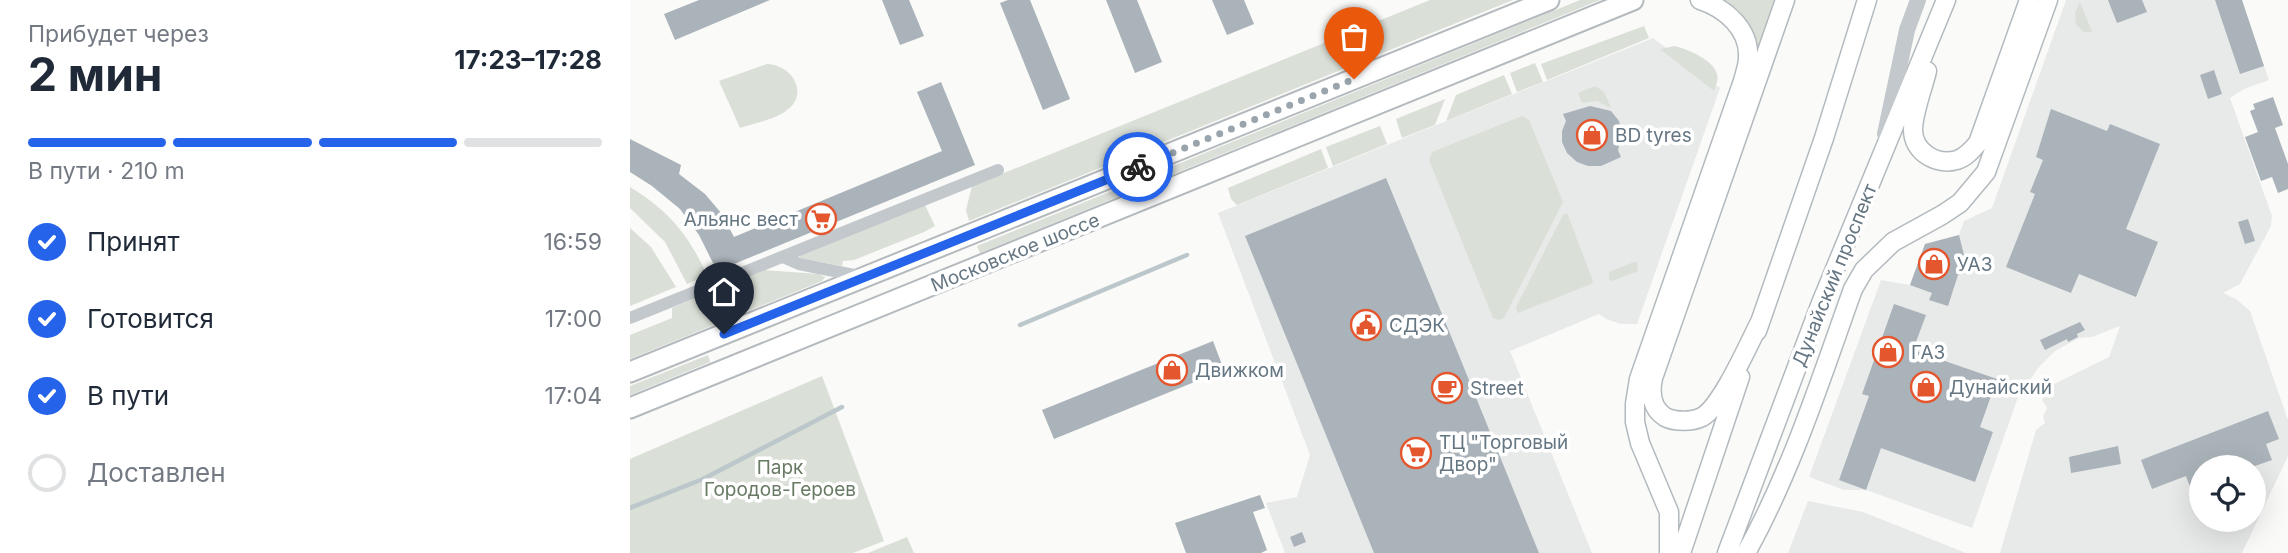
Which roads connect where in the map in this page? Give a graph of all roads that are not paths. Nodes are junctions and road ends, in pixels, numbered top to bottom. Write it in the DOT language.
graph roads {
  1 [pos="1549,0"];
  2 [pos="1633,0"];
  3 [pos="1700,0"];
  4 [pos="1785,0"];
  5 [pos="1918,0"];
  6 [pos="1946,0"];
  7 [pos="2029,0"];
  8 [pos="2048,0"];
  9 [pos="1867,2"];
  10 [pos="1939,18"];
  11 [pos="1879,163"];
  12 [pos="998,170"];
  13 [pos="783,257"];
  14 [pos="864,277"];
  15 [pos="630,318"];
  16 [pos="1760,320"];
  17 [pos="630,372"];
  18 [pos="630,408"];
  19 [pos="1669,553"];
  20 [pos="1681,553"];
  21 [pos="1727,553"];
  22 [pos="1746,553"];
  1 -- 14 [label="main road, Московское шоссе"];
  2 -- 18 [label="main road, Московское шоссе"];
  3 -- 19 [label="main road"];
  4 -- 16 [label="main road"];
  5 -- 11 [label="street"];
  6 -- 10 [label="main road, Дунайский проспект"];
  7 -- 10 [label="main road"];
  8 -- 22 [label="main road"];
  9 -- 16 [label="main road"];
  10 -- 11 [label="main road, Дунайский проспект"];
  11 -- 21 [label="main road, Дунайский проспект"];
  12 -- 13 [label="street"];
  13 -- 14 [label="street"];
  13 -- 15 [label="street"];
  14 -- 17 [label="main road, Московское шоссе"];
  16 -- 20 [label="main road"];
}
